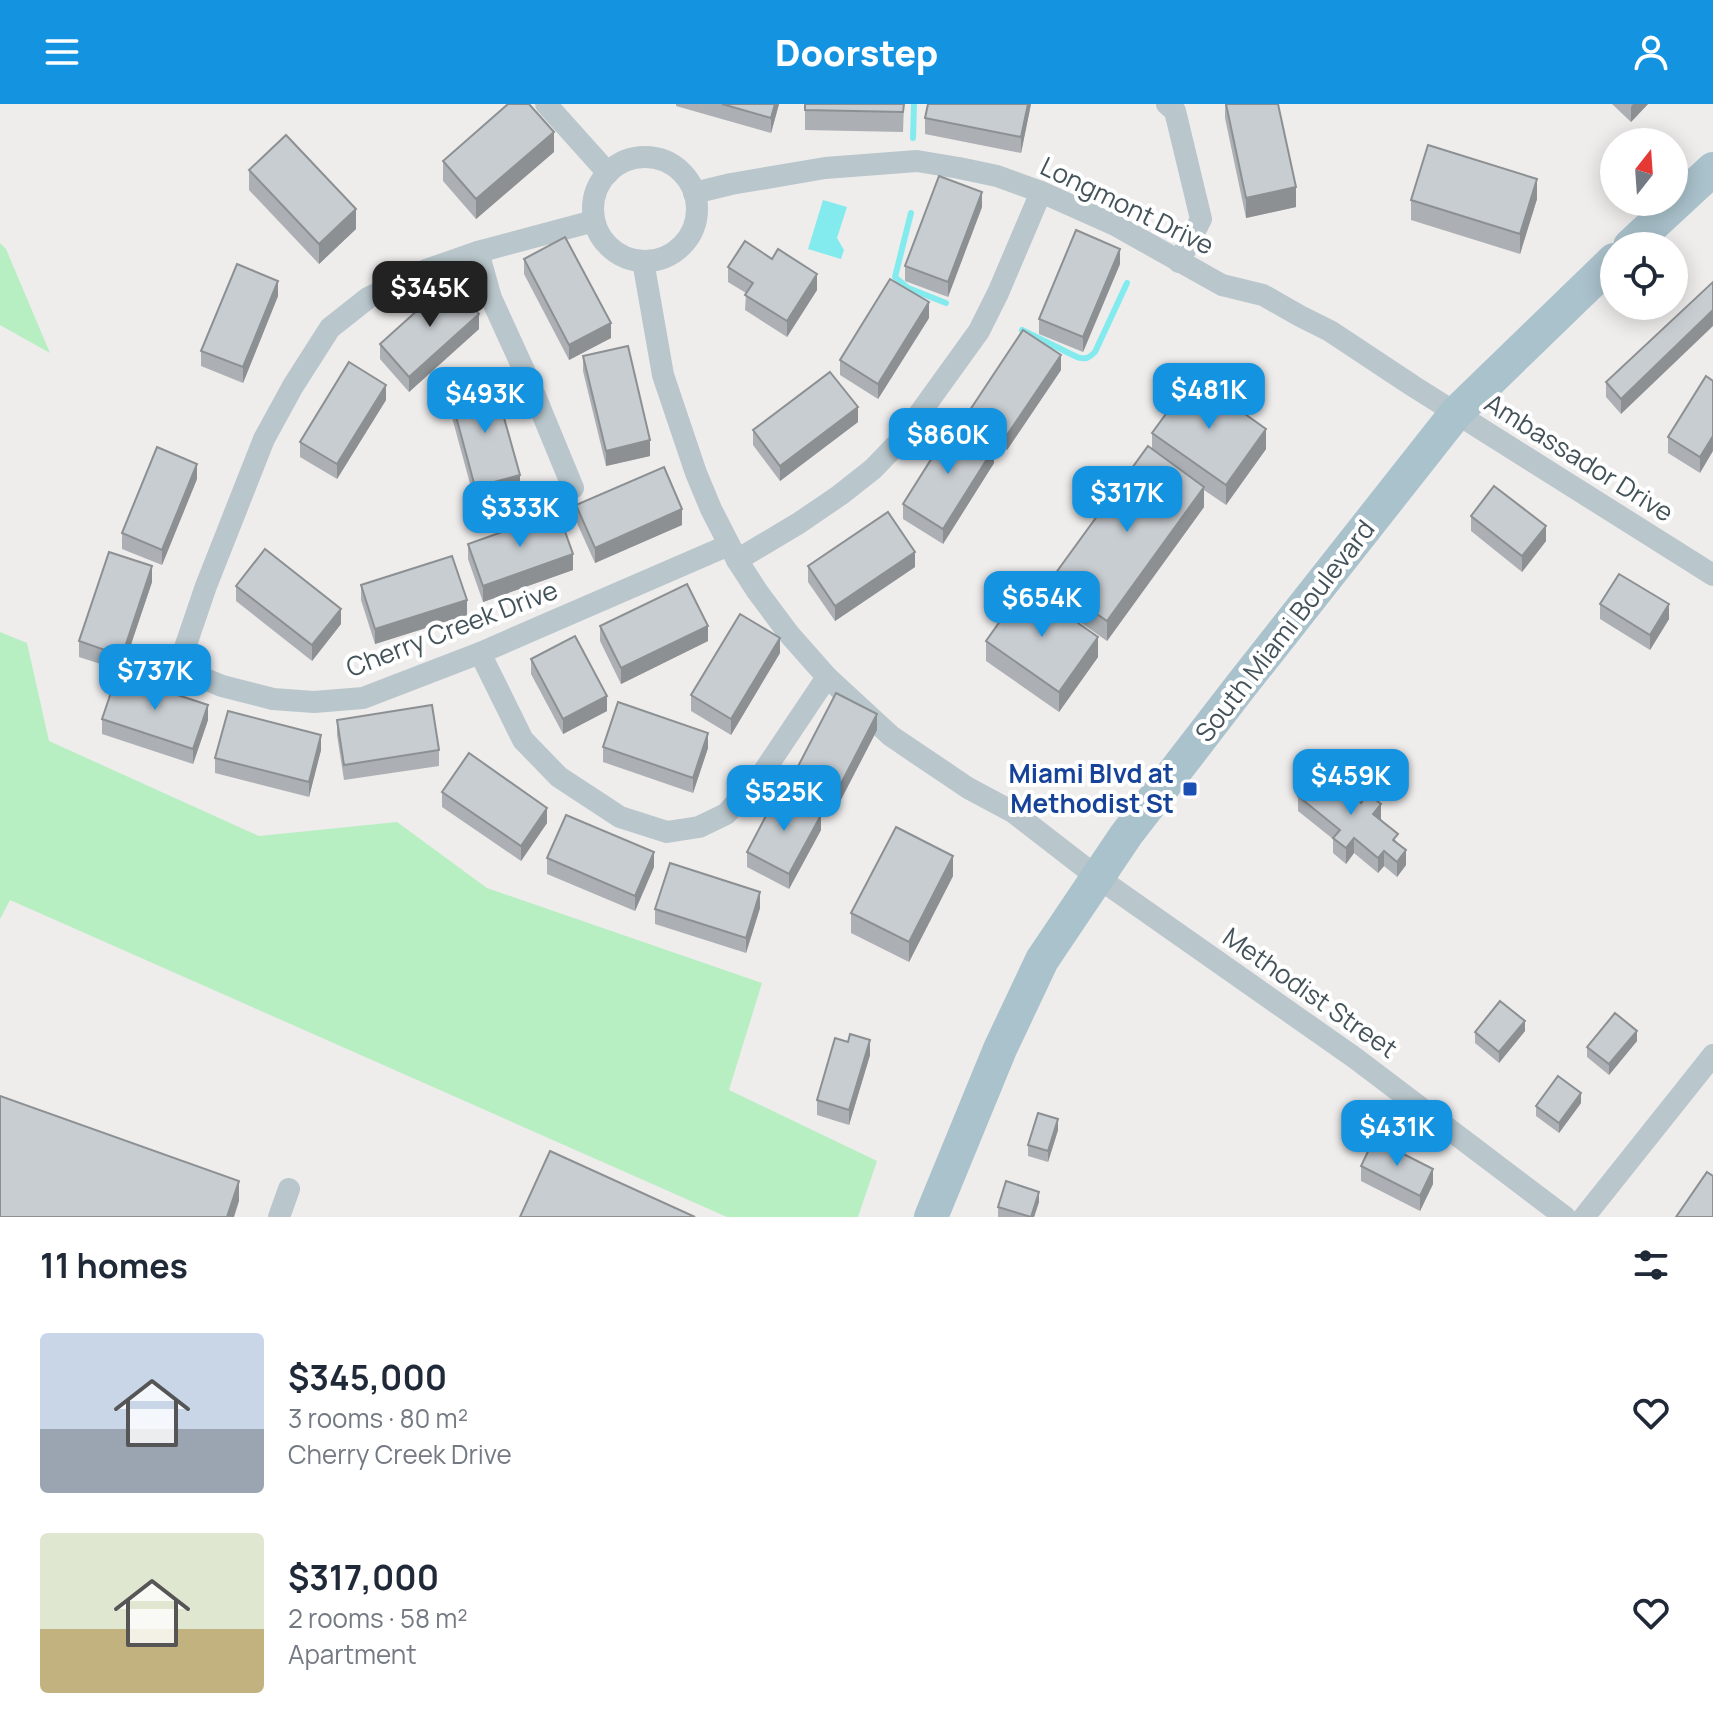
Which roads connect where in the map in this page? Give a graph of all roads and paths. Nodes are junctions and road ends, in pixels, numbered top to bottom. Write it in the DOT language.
graph roads {
  1 [pos="546,104"];
  2 [pos="1167,104"];
  3 [pos="1713,169"];
  4 [pos="608,173"];
  5 [pos="1041,192"];
  6 [pos="694,193"];
  7 [pos="594,221"];
  8 [pos="1645,232"];
  9 [pos="478,252"];
  10 [pos="643,261"];
  11 [pos="1179,262"];
  12 [pos="1600,274"];
  13 [pos="1456,413"];
  14 [pos="573,488"];
  15 [pos="733,552"];
  16 [pos="1713,575"];
  17 [pos="480,653"];
  18 [pos="827,677"];
  19 [pos="1097,877"];
  20 [pos="1713,1055"];
  21 [pos="289,1189"];
  22 [pos="279,1217"];
  23 [pos="931,1217"];
  24 [pos="1565,1217"];
  25 [pos="1584,1217"];
  1 -- 4 [label="street"];
  2 -- 11 [label="street"];
  3 -- 8 [label="main road"];
  4 -- 6 [label="street"];
  4 -- 7 [label="street"];
  5 -- 6 [label="street, Longmont Drive"];
  5 -- 11 [label="street, Longmont Drive"];
  5 -- 15 [label="street, Cherry Creek Drive"];
  6 -- 10 [label="street"];
  7 -- 9 [label="street, Cherry Creek Drive"];
  7 -- 10 [label="street"];
  9 -- 14 [label="street"];
  9 -- 17 [label="street, Cherry Creek Drive"];
  10 -- 15 [label="street, Methodist Street"];
  11 -- 13 [label="street, Longmont Drive"];
  12 -- 13 [label="main road, South Miami Boulevard"];
  13 -- 16 [label="street, Ambassador Drive"];
  13 -- 19 [label="main road, South Miami Boulevard"];
  15 -- 17 [label="street, Cherry Creek Drive"];
  15 -- 18 [label="street, Methodist Street"];
  17 -- 18 [label="street"];
  18 -- 19 [label="street, Methodist Street"];
  19 -- 23 [label="main road, South Miami Boulevard"];
  19 -- 24 [label="street, Methodist Street"];
  20 -- 25 [label="street"];
  21 -- 22 [label="street"];
}
